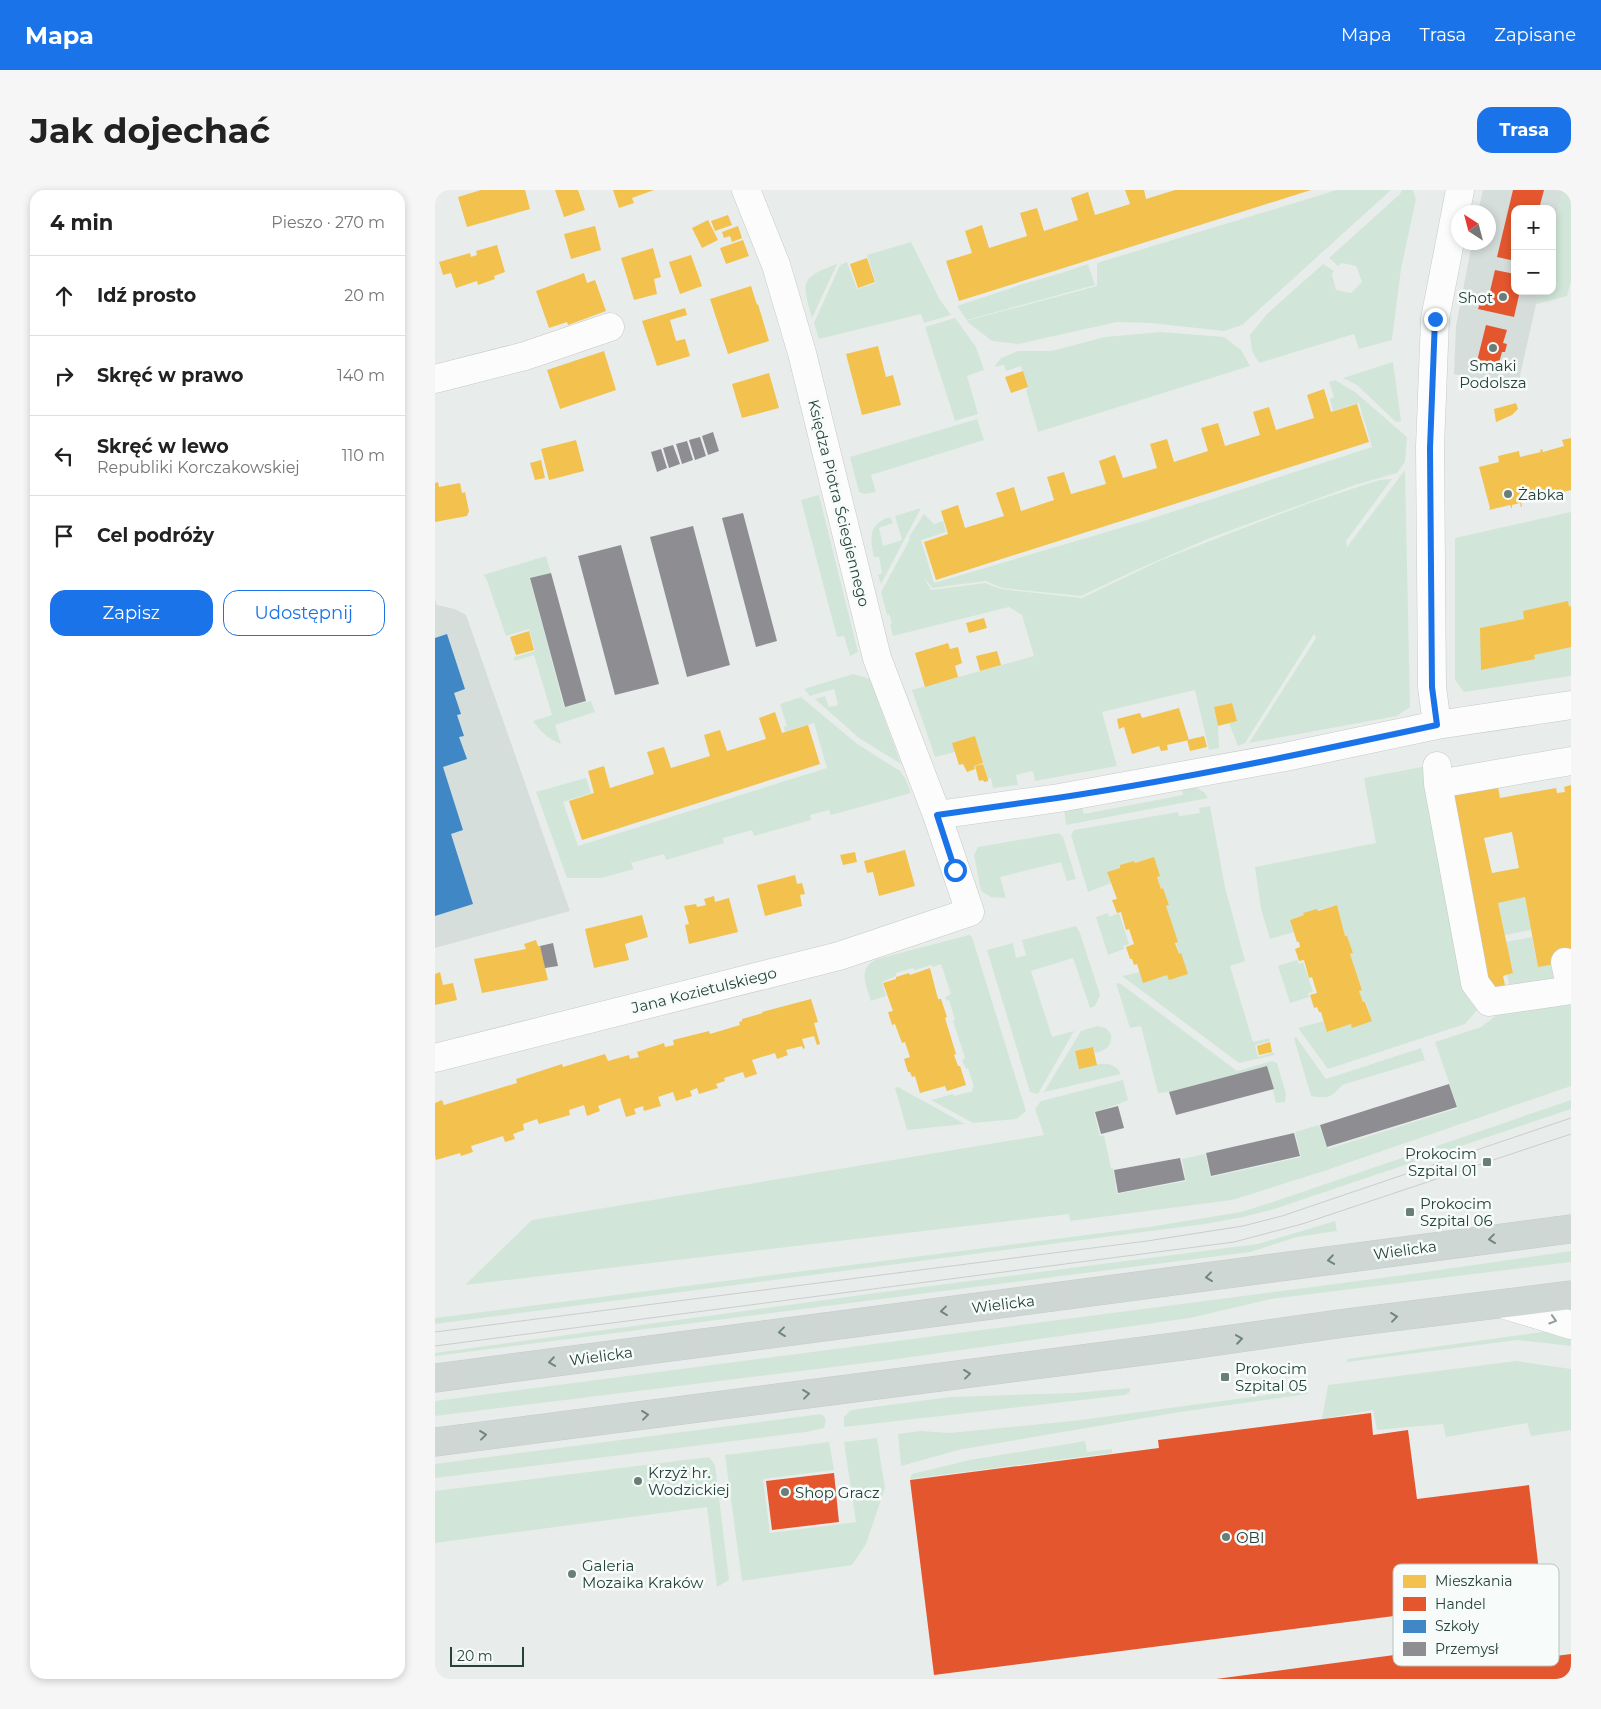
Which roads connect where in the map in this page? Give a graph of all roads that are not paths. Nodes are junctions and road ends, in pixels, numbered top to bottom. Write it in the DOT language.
graph roads {
  1 [pos="746,190"];
  2 [pos="1461,190"];
  3 [pos="610,328"];
  4 [pos="435,379"];
  5 [pos="1571,706"];
  6 [pos="1437,725"];
  7 [pos="1571,761"];
  8 [pos="937,815"];
  9 [pos="970,912"];
  10 [pos="1565,962"];
  11 [pos="1571,990"];
  12 [pos="435,1058"];
  13 [pos="1571,1216"];
  14 [pos="1571,1229"];
  15 [pos="1541,1233"];
  16 [pos="1571,1295"];
  17 [pos="1502,1304"];
  18 [pos="1571,1325"];
  19 [pos="435,1378"];
  20 [pos="435,1442"];
  1 -- 8 [label="street, Księdza Piotra Ściegiennego"];
  2 -- 6 [label="street"];
  3 -- 4 [label="street"];
  5 -- 6 [label="street"];
  6 -- 8 [label="street"];
  7 -- 11 [label="street"];
  8 -- 9 [label="street, Księdza Piotra Ściegiennego"];
  9 -- 12 [label="street, Jana Kozietulskiego"];
  10 -- 11 [label="street"];
  13 -- 15 [label="street"];
  14 -- 15 [label="main road, Wielicka"];
  15 -- 19 [label="main road, Wielicka, one-way"];
  16 -- 17 [label="main road"];
  17 -- 18 [label="street, one-way"];
  20 -- 17 [label="main road, one-way"];
}
